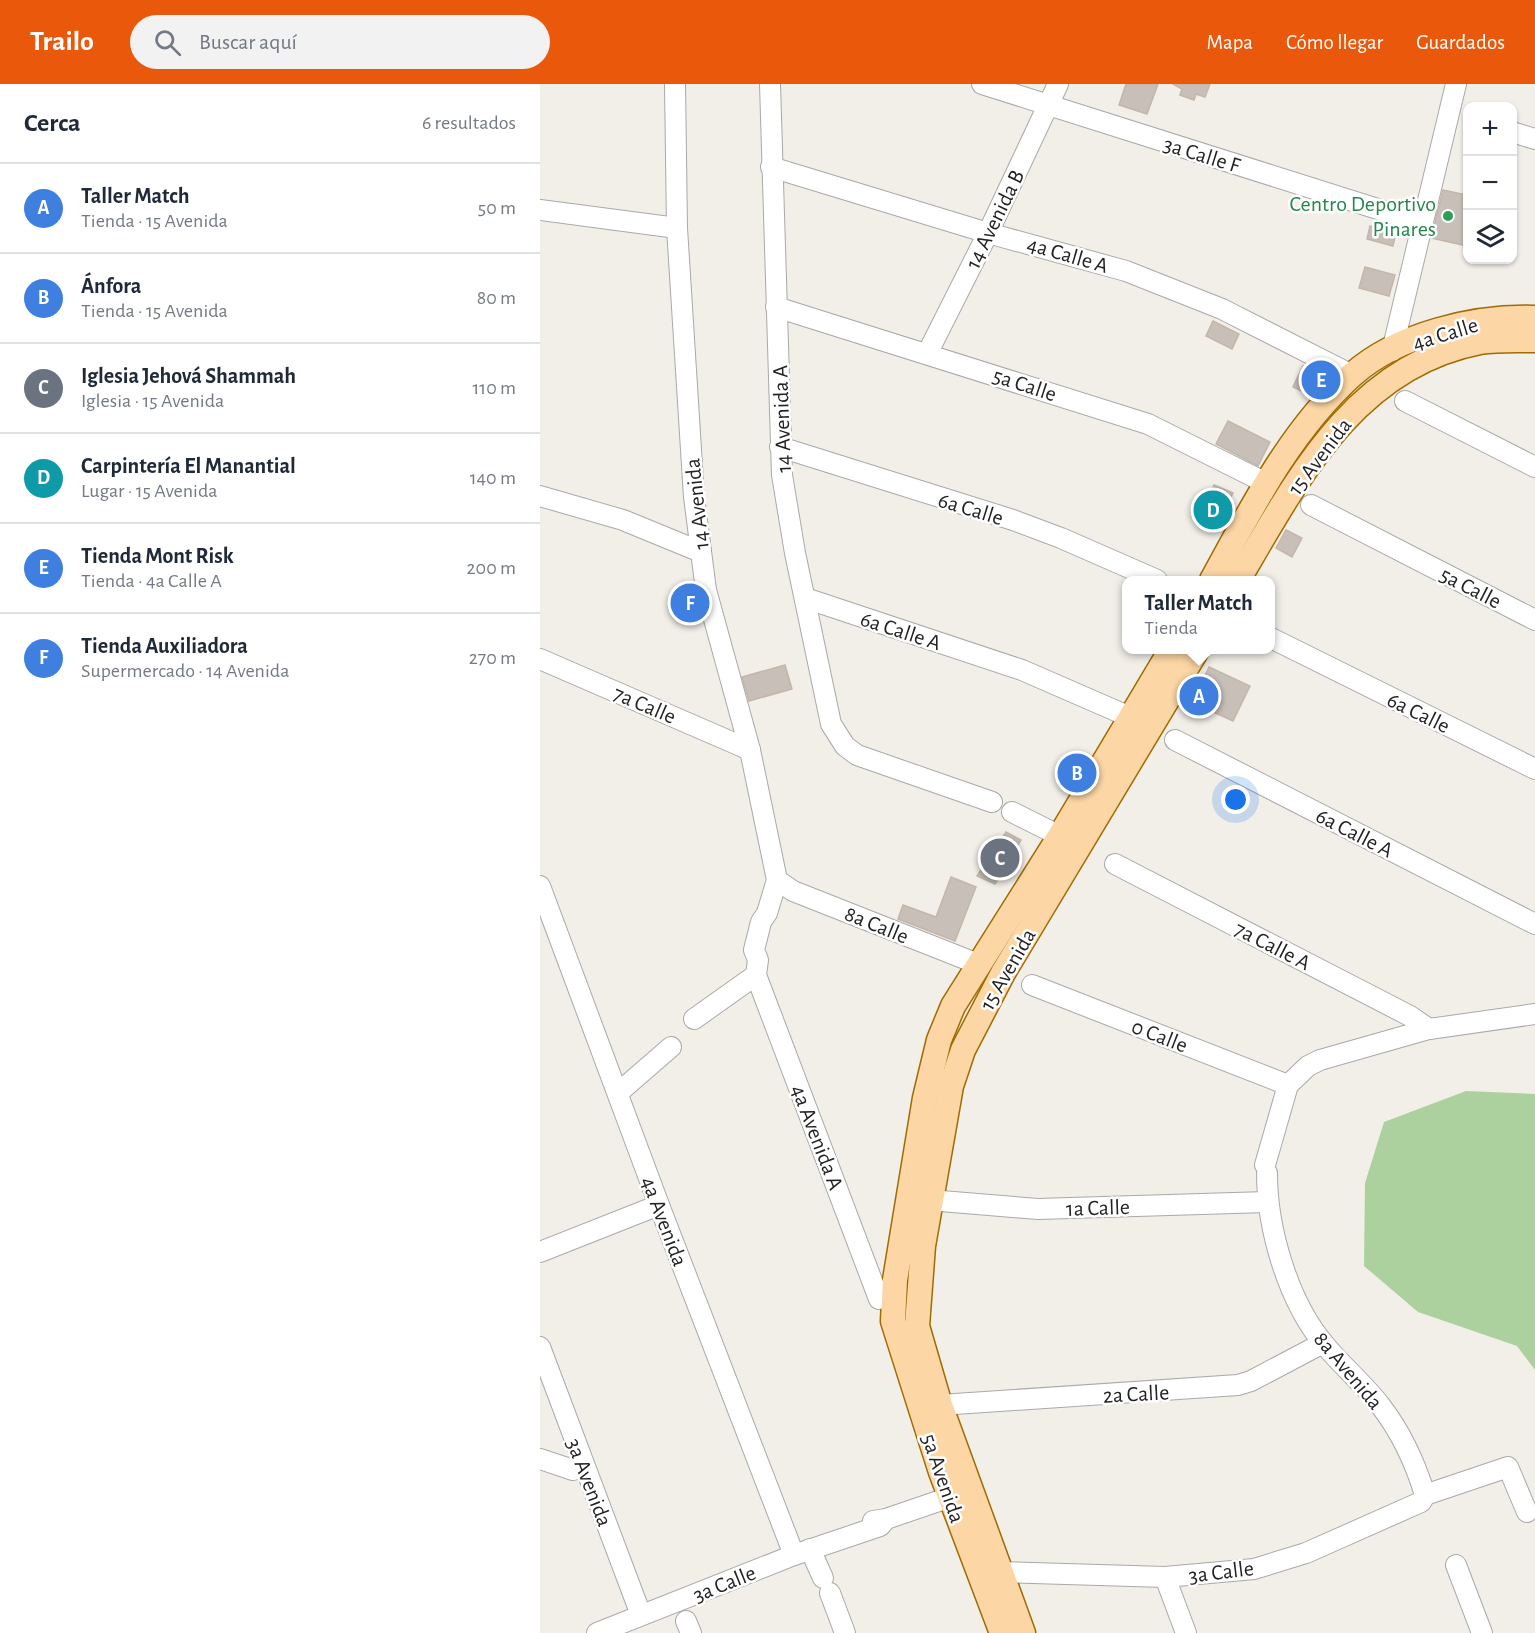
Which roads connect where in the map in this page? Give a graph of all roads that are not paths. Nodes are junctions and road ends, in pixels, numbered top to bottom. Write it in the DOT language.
graph roads {
  1 [pos="675,84"];
  2 [pos="770,84"];
  3 [pos="982,84"];
  4 [pos="1058,84"];
  5 [pos="1456,84"];
  6 [pos="1048,106"];
  7 [pos="1517,134"];
  8 [pos="1535,139"];
  9 [pos="771,167"];
  10 [pos="540,210"];
  11 [pos="1422,223"];
  12 [pos="677,228"];
  13 [pos="988,233"];
  14 [pos="776,307"];
  15 [pos="1535,318"];
  16 [pos="1535,340"];
  17 [pos="1392,351"];
  18 [pos="928,352"];
  19 [pos="1427,358"];
  20 [pos="1352,375"];
  21 [pos="1405,401"];
  22 [pos="780,447"];
  23 [pos="1535,467"];
  24 [pos="1266,483"];
  25 [pos="540,496"];
  26 [pos="1311,505"];
  27 [pos="701,552"];
  28 [pos="1148,576"];
  29 [pos="1214,576"];
  30 [pos="1240,576"];
  31 [pos="805,598"];
  32 [pos="1535,620"];
  33 [pos="1275,640"];
  34 [pos="1169,654"];
  35 [pos="1195,654"];
  36 [pos="540,659"];
  37 [pos="1130,717"];
  38 [pos="1175,740"];
  39 [pos="750,750"];
  40 [pos="1535,769"];
  41 [pos="992,802"];
  42 [pos="1012,812"];
  43 [pos="1060,836"];
  44 [pos="1115,864"];
  45 [pos="777,880"];
  46 [pos="540,886"];
  47 [pos="1535,924"];
  48 [pos="978,964"];
  49 [pos="757,968"];
  50 [pos="1032,985"];
  51 [pos="1535,1014"];
  52 [pos="694,1019"];
  53 [pos="1429,1029"];
  54 [pos="671,1047"];
  55 [pos="1288,1085"];
  56 [pos="618,1093"];
  57 [pos="929,1200"];
  58 [pos="1267,1202"];
  59 [pos="659,1205"];
  60 [pos="540,1252"];
  61 [pos="879,1299"];
  62 [pos="893,1321"];
  63 [pos="916,1326"];
  64 [pos="1323,1343"];
  65 [pos="540,1347"];
  66 [pos="940,1405"];
  67 [pos="540,1459"];
  68 [pos="584,1466"];
  69 [pos="960,1494"];
  70 [pos="1425,1494"];
  71 [pos="1527,1512"];
  72 [pos="802,1552"];
  73 [pos="1456,1565"];
  74 [pos="1000,1572"];
  75 [pos="1165,1577"];
  76 [pos="641,1615"];
  77 [pos="597,1633"];
  78 [pos="845,1633"];
  79 [pos="1002,1633"];
  80 [pos="1023,1633"];
  81 [pos="1186,1633"];
  82 [pos="1482,1633"];
  1 -- 12 [label="street, 14 Avenida"];
  2 -- 9 [label="street, 14 Avenida A"];
  3 -- 6 [label="street, 3a Calle F"];
  4 -- 6 [label="street, 14 Avenida B"];
  5 -- 11 [label="street"];
  6 -- 11 [label="street, 3a Calle F"];
  6 -- 13 [label="street, 14 Avenida B"];
  7 -- 8 [label="street"];
  9 -- 13 [label="street, 4a Calle A"];
  9 -- 14 [label="street, 14 Avenida A"];
  10 -- 12 [label="street"];
  11 -- 17 [label="street"];
  12 -- 27 [label="street, 14 Avenida"];
  13 -- 18 [label="street, 14 Avenida B"];
  13 -- 20 [label="street, 4a Calle A"];
  14 -- 18 [label="street, 5a Calle"];
  14 -- 22 [label="street, 14 Avenida A"];
  15 -- 17 [label="main road, 4a Calle"];
  16 -- 19 [label="main road, 4a Calle"];
  17 -- 20 [label="main road, 15 Avenida"];
  18 -- 24 [label="street, 5a Calle"];
  19 -- 30 [label="main road, 15 Avenida"];
  20 -- 24 [label="main road, 15 Avenida"];
  21 -- 23 [label="street"];
  22 -- 28 [label="street, 6a Calle"];
  22 -- 31 [label="street, 14 Avenida A"];
  24 -- 29 [label="main road, 15 Avenida"];
  25 -- 27 [label="street"];
  26 -- 32 [label="street, 5a Calle"];
  27 -- 39 [label="street, 14 Avenida"];
  31 -- 37 [label="street, 6a Calle A"];
  31 -- 41 [label="street, 14 Avenida A"];
  33 -- 40 [label="street, 6a Calle"];
  34 -- 37 [label="main road, 15 Avenida"];
  35 -- 57 [label="main road, 15 Avenida"];
  36 -- 39 [label="street, 7a Calle"];
  37 -- 43 [label="main road, 15 Avenida"];
  38 -- 47 [label="street, 6a Calle A"];
  39 -- 45 [label="street, 14 Avenida"];
  42 -- 43 [label="street"];
  43 -- 48 [label="main road, 15 Avenida"];
  44 -- 53 [label="street, 7a Calle A"];
  45 -- 48 [label="street, 8a Calle"];
  45 -- 49 [label="street, 14 Avenida"];
  46 -- 56 [label="street, 4a Avenida"];
  48 -- 62 [label="main road, 15 Avenida"];
  49 -- 52 [label="street"];
  49 -- 61 [label="street, 4a Avenida A"];
  50 -- 55 [label="street, 0 Calle"];
  51 -- 53 [label="street"];
  53 -- 55 [label="street"];
  54 -- 56 [label="street"];
  55 -- 58 [label="street, 8a Avenida"];
  56 -- 59 [label="street, 4a Avenida"];
  57 -- 58 [label="street, 1a Calle"];
  57 -- 63 [label="main road, 15 Avenida"];
  58 -- 64 [label="street, 8a Avenida"];
  59 -- 60 [label="street"];
  59 -- 72 [label="street, 4a Avenida"];
  62 -- 69 [label="main road, 5a Avenida"];
  63 -- 66 [label="main road, 5a Avenida"];
  64 -- 66 [label="street, 2a Calle"];
  64 -- 70 [label="street, 8a Avenida"];
  65 -- 68 [label="street, 3a Avenida"];
  66 -- 69 [label="main road, 5a Avenida"];
  67 -- 68 [label="street"];
  68 -- 76 [label="street, 3a Avenida"];
  69 -- 72 [label="street, 3a Calle"];
  69 -- 74 [label="main road, 5a Avenida"];
  69 -- 79 [label="main road, 5a Avenida"];
  70 -- 71 [label="street, 3a Calle"];
  70 -- 75 [label="street, 3a Calle"];
  72 -- 76 [label="street, 3a Calle"];
  72 -- 78 [label="street, 4a Avenida"];
  73 -- 82 [label="street"];
  74 -- 75 [label="street, 3a Calle"];
  74 -- 80 [label="main road, 5a Avenida"];
  75 -- 81 [label="street"];
  76 -- 77 [label="street, 3a Calle"];
}
